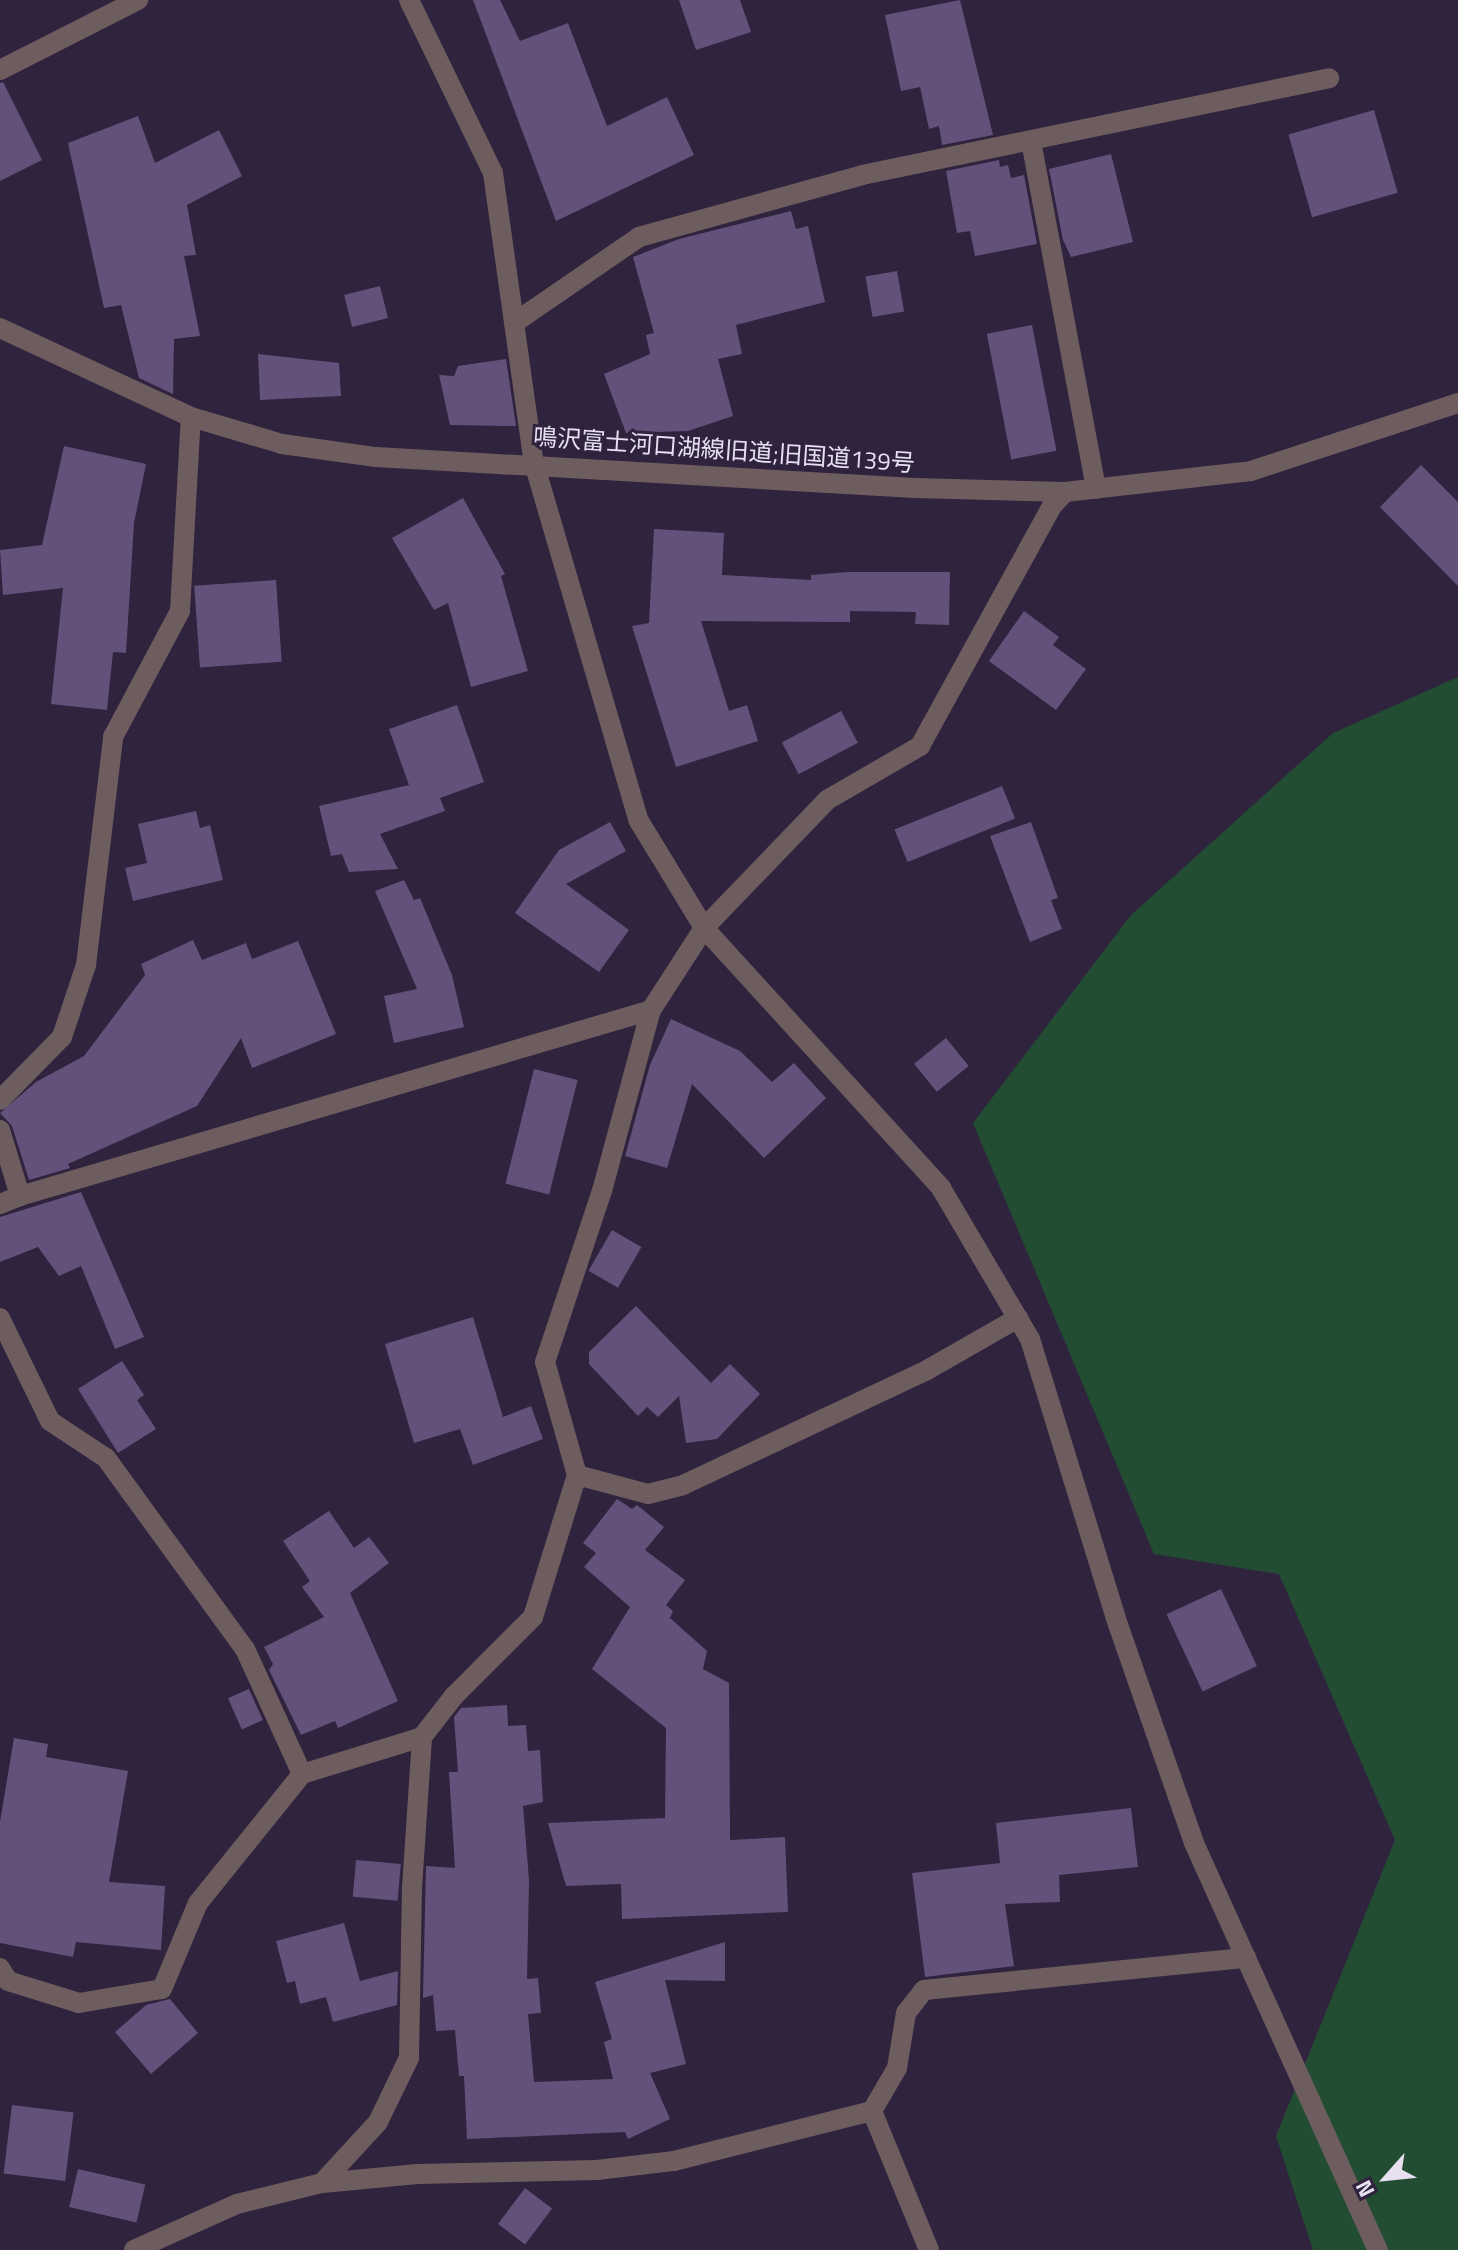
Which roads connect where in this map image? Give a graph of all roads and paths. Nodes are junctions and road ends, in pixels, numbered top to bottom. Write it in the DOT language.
graph roads {
  1 [pos="138,0"];
  2 [pos="409,0"];
  3 [pos="0,70"];
  4 [pos="1329,78"];
  5 [pos="1031,141"];
  6 [pos="514,323"];
  7 [pos="0,328"];
  8 [pos="1458,403"];
  9 [pos="191,417"];
  10 [pos="534,463"];
  11 [pos="1096,489"];
  12 [pos="1065,492"];
  13 [pos="704,928"];
  14 [pos="651,1010"];
  15 [pos="0,1100"];
  16 [pos="0,1130"];
  17 [pos="20,1196"];
  18 [pos="0,1204"];
  19 [pos="0,1318"];
  20 [pos="1018,1318"];
  21 [pos="577,1475"];
  22 [pos="422,1737"];
  23 [pos="302,1774"];
  24 [pos="1246,1958"];
  25 [pos="0,1968"];
  26 [pos="872,2111"];
  27 [pos="322,2183"];
  28 [pos="134,2250"];
  29 [pos="929,2250"];
  30 [pos="1378,2250"];
  1 -- 3 [label="street"];
  2 -- 6 [label="street"];
  4 -- 5 [label="street"];
  5 -- 6 [label="street"];
  5 -- 11 [label="street"];
  6 -- 10 [label="street"];
  7 -- 9 [label="street, 鳴沢富士河口湖線旧道;旧国道139号"];
  8 -- 11 [label="street, 鳴沢富士河口湖線旧道;旧国道139号"];
  9 -- 10 [label="street, 鳴沢富士河口湖線旧道;旧国道139号"];
  9 -- 15 [label="street"];
  10 -- 12 [label="street, 鳴沢富士河口湖線旧道;旧国道139号"];
  10 -- 13 [label="street"];
  11 -- 12 [label="street, 鳴沢富士河口湖線旧道;旧国道139号"];
  12 -- 13 [label="street"];
  13 -- 14 [label="street"];
  13 -- 20 [label="street"];
  14 -- 17 [label="street"];
  14 -- 21 [label="street"];
  16 -- 17 [label="street"];
  17 -- 18 [label="street"];
  19 -- 23 [label="street"];
  20 -- 21 [label="street"];
  20 -- 24 [label="street"];
  21 -- 22 [label="street"];
  22 -- 23 [label="street"];
  22 -- 27 [label="street"];
  23 -- 25 [label="street"];
  24 -- 26 [label="street"];
  24 -- 30 [label="street"];
  26 -- 27 [label="street"];
  26 -- 29 [label="street"];
  27 -- 28 [label="street"];
}
